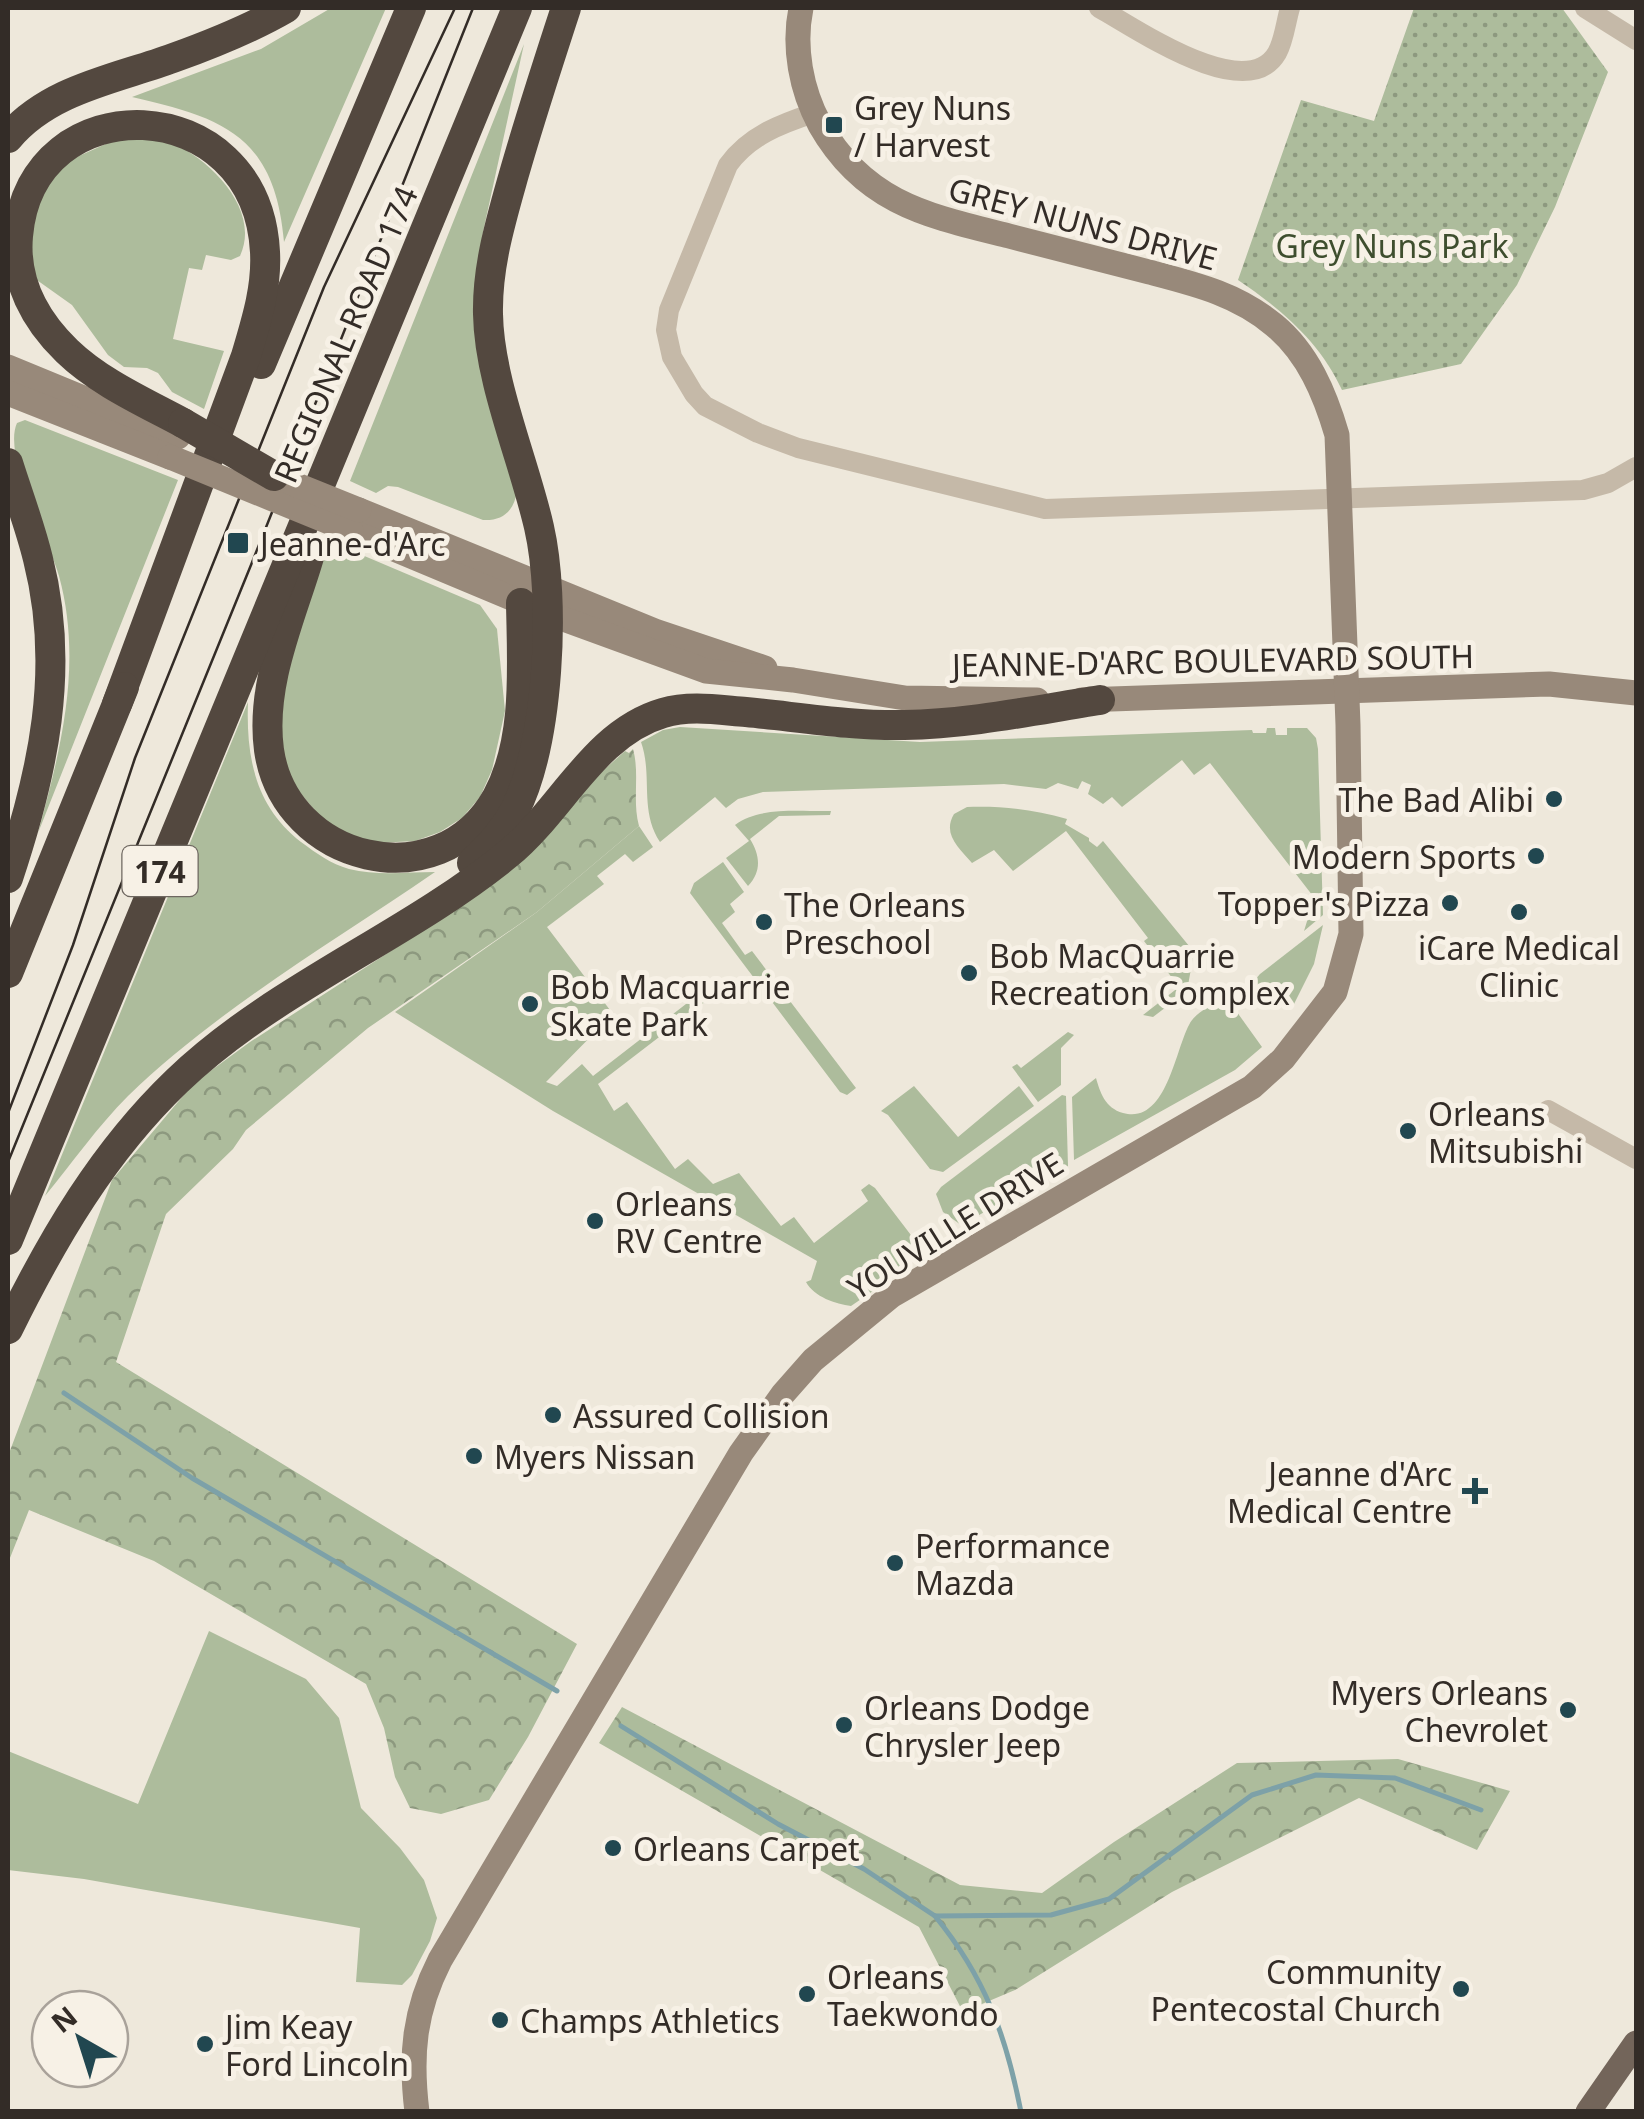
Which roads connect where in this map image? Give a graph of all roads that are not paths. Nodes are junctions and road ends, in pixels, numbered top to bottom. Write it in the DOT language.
graph roads {
  1 [pos="286,8"];
  2 [pos="411,8"];
  3 [pos="516,8"];
  4 [pos="566,8"];
  5 [pos="800,8"];
  6 [pos="1100,8"];
  7 [pos="1290,8"];
  8 [pos="1586,8"];
  9 [pos="1636,40"];
  10 [pos="814,113"];
  11 [pos="8,138"];
  12 [pos="436,207"];
  13 [pos="8,367"];
  14 [pos="8,393"];
  15 [pos="177,439"];
  16 [pos="8,463"];
  17 [pos="1636,467"];
  18 [pos="270,486"];
  19 [pos="1340,498"];
  20 [pos="538,601"];
  21 [pos="1346,689"];
  22 [pos="1636,693"];
  23 [pos="1100,700"];
  24 [pos="117,704"];
  25 [pos="8,878"];
  26 [pos="421,914"];
  27 [pos="8,973"];
  28 [pos="1548,1110"];
  29 [pos="1636,1159"];
  30 [pos="8,1240"];
  31 [pos="8,1329"];
  32 [pos="1636,2043"];
  33 [pos="417,2112"];
  34 [pos="1588,2112"];
  1 -- 11 [label="highway"];
  2 -- 24 [label="highway, REGIONAL ROAD 174"];
  3 -- 12 [label="highway, REGIONAL ROAD 174 / 174"];
  4 -- 20 [label="highway"];
  5 -- 10 [label="street, GREY NUNS DRIVE"];
  6 -- 7 [label="street"];
  8 -- 9 [label="street"];
  10 -- 19 [label="street, GREY NUNS DRIVE"];
  10 -- 19 [label="street"];
  12 -- 20 [label="highway"];
  12 -- 30 [label="highway, REGIONAL ROAD 174 / 174"];
  13 -- 15 [label="street"];
  14 -- 15 [label="street"];
  15 -- 18 [label="highway, bridge"];
  15 -- 24 [label="highway"];
  16 -- 25 [label="highway"];
  17 -- 19 [label="street"];
  18 -- 20 [label="street, JEANNE-D'ARC BOULEVARD SOUTH, bridge"];
  19 -- 21 [label="street, GREY NUNS DRIVE"];
  20 -- 23 [label="street, JEANNE-D'ARC BOULEVARD SOUTH"];
  20 -- 26 [label="highway"];
  21 -- 22 [label="street, JEANNE-D'ARC BOULEVARD SOUTH"];
  21 -- 23 [label="street, JEANNE-D'ARC BOULEVARD SOUTH"];
  21 -- 33 [label="street, YOUVILLE DRIVE"];
  23 -- 26 [label="highway"];
  24 -- 27 [label="highway, REGIONAL ROAD 174"];
  26 -- 31 [label="highway"];
  28 -- 29 [label="street"];
  32 -- 34 [label="main road"];
}
